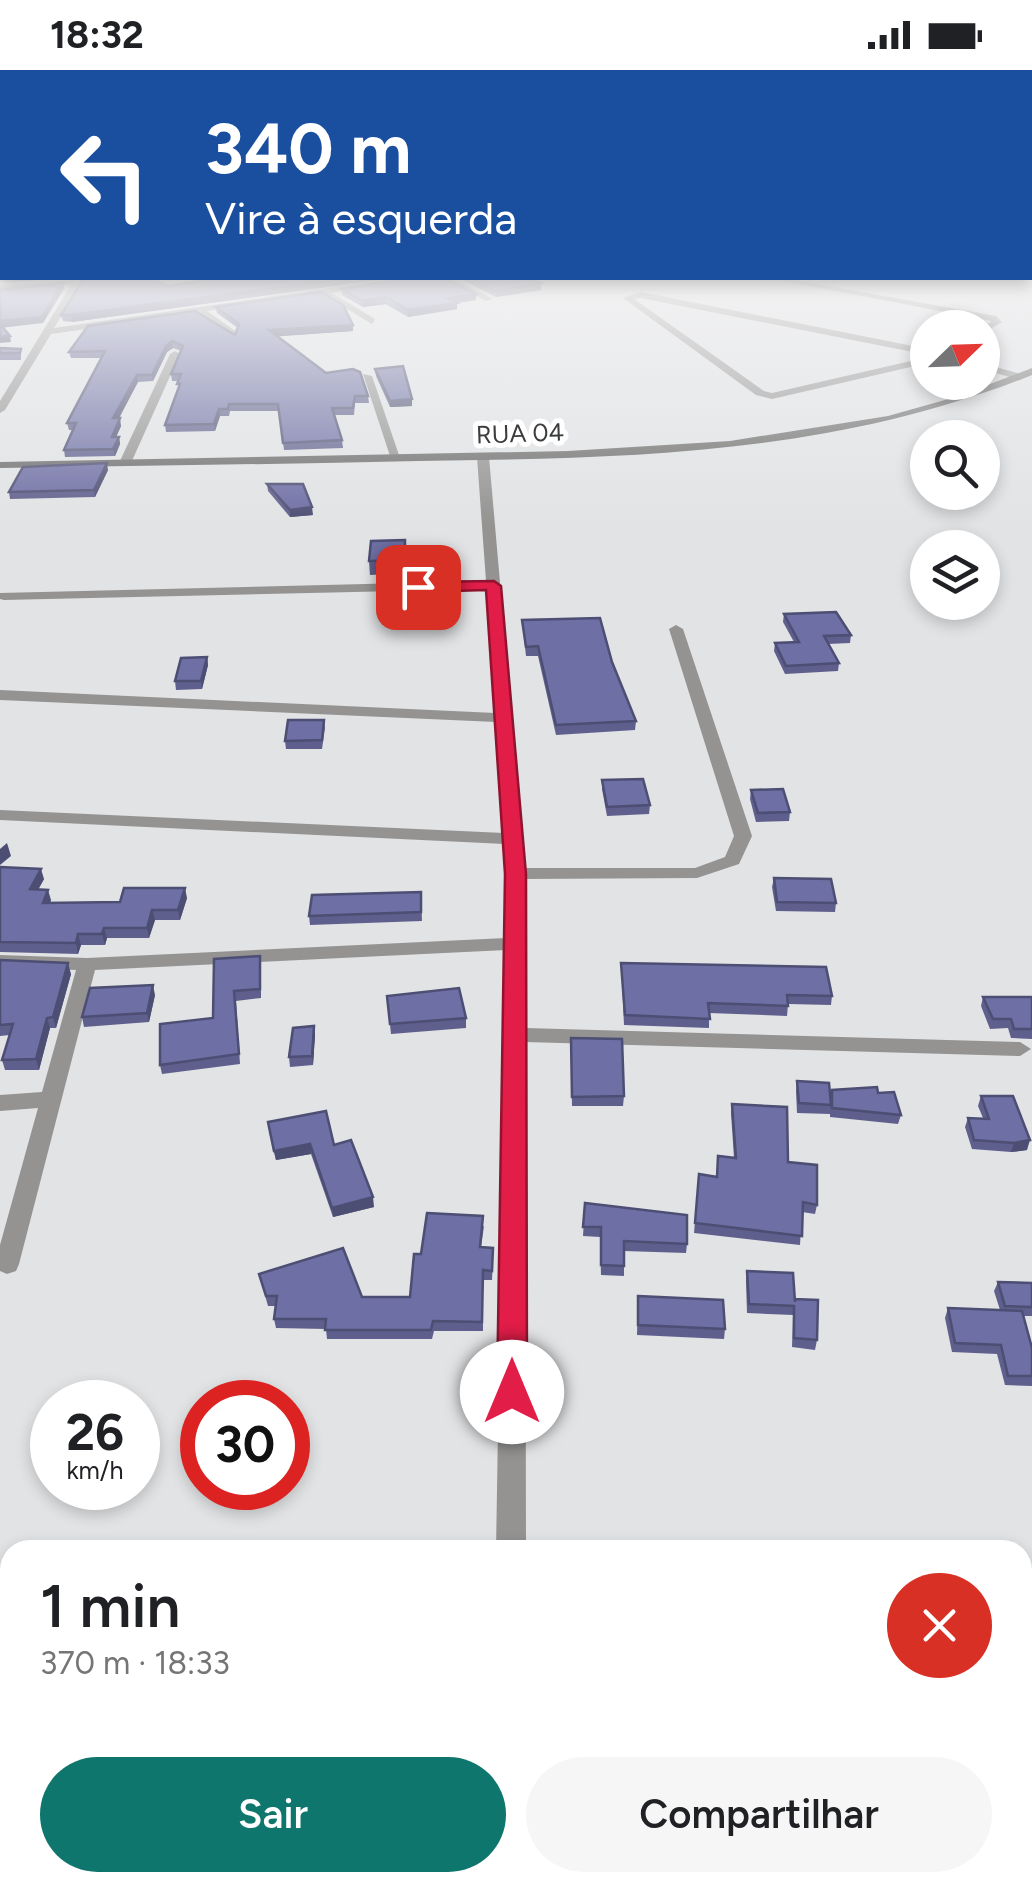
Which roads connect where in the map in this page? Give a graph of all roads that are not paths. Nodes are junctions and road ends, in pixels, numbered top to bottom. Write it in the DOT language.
graph roads {
  1 [pos="33,355"];
  2 [pos="175,355"];
  3 [pos="706,355"];
  4 [pos="910,364"];
  5 [pos="1000,370"];
  6 [pos="1027,375"];
  7 [pos="367,376"];
  8 [pos="0,410"];
  9 [pos="484,457"];
  10 [pos="397,458"];
  11 [pos="125,463"];
  12 [pos="0,465"];
  13 [pos="494,586"];
  14 [pos="4,596"];
  15 [pos="676,629"];
  16 [pos="0,695"];
  17 [pos="504,718"];
  18 [pos="0,814"];
  19 [pos="513,838"];
  20 [pos="516,874"];
  21 [pos="513,944"];
  22 [pos="0,961"];
  23 [pos="87,964"];
  24 [pos="513,1036"];
  25 [pos="1020,1049"];
  26 [pos="51,1099"];
  27 [pos="0,1103"];
  28 [pos="7,1264"];
  29 [pos="511,1540"];
  1 -- 8 [label="street"];
  2 -- 11 [label="street"];
  3 -- 4 [label="street"];
  5 -- 6 [label="street"];
  6 -- 9 [label="street, RUA 04"];
  7 -- 10 [label="street"];
  9 -- 10 [label="street, RUA 04"];
  9 -- 13 [label="street"];
  10 -- 11 [label="street, RUA 04"];
  11 -- 12 [label="street, RUA 04"];
  13 -- 14 [label="street"];
  13 -- 17 [label="street"];
  15 -- 20 [label="street"];
  16 -- 17 [label="street"];
  17 -- 19 [label="street"];
  18 -- 19 [label="street"];
  19 -- 20 [label="street"];
  20 -- 21 [label="street"];
  21 -- 23 [label="street"];
  21 -- 24 [label="street"];
  22 -- 23 [label="street"];
  23 -- 26 [label="street"];
  24 -- 25 [label="street"];
  24 -- 29 [label="street"];
  26 -- 27 [label="street"];
  26 -- 28 [label="street"];
}
